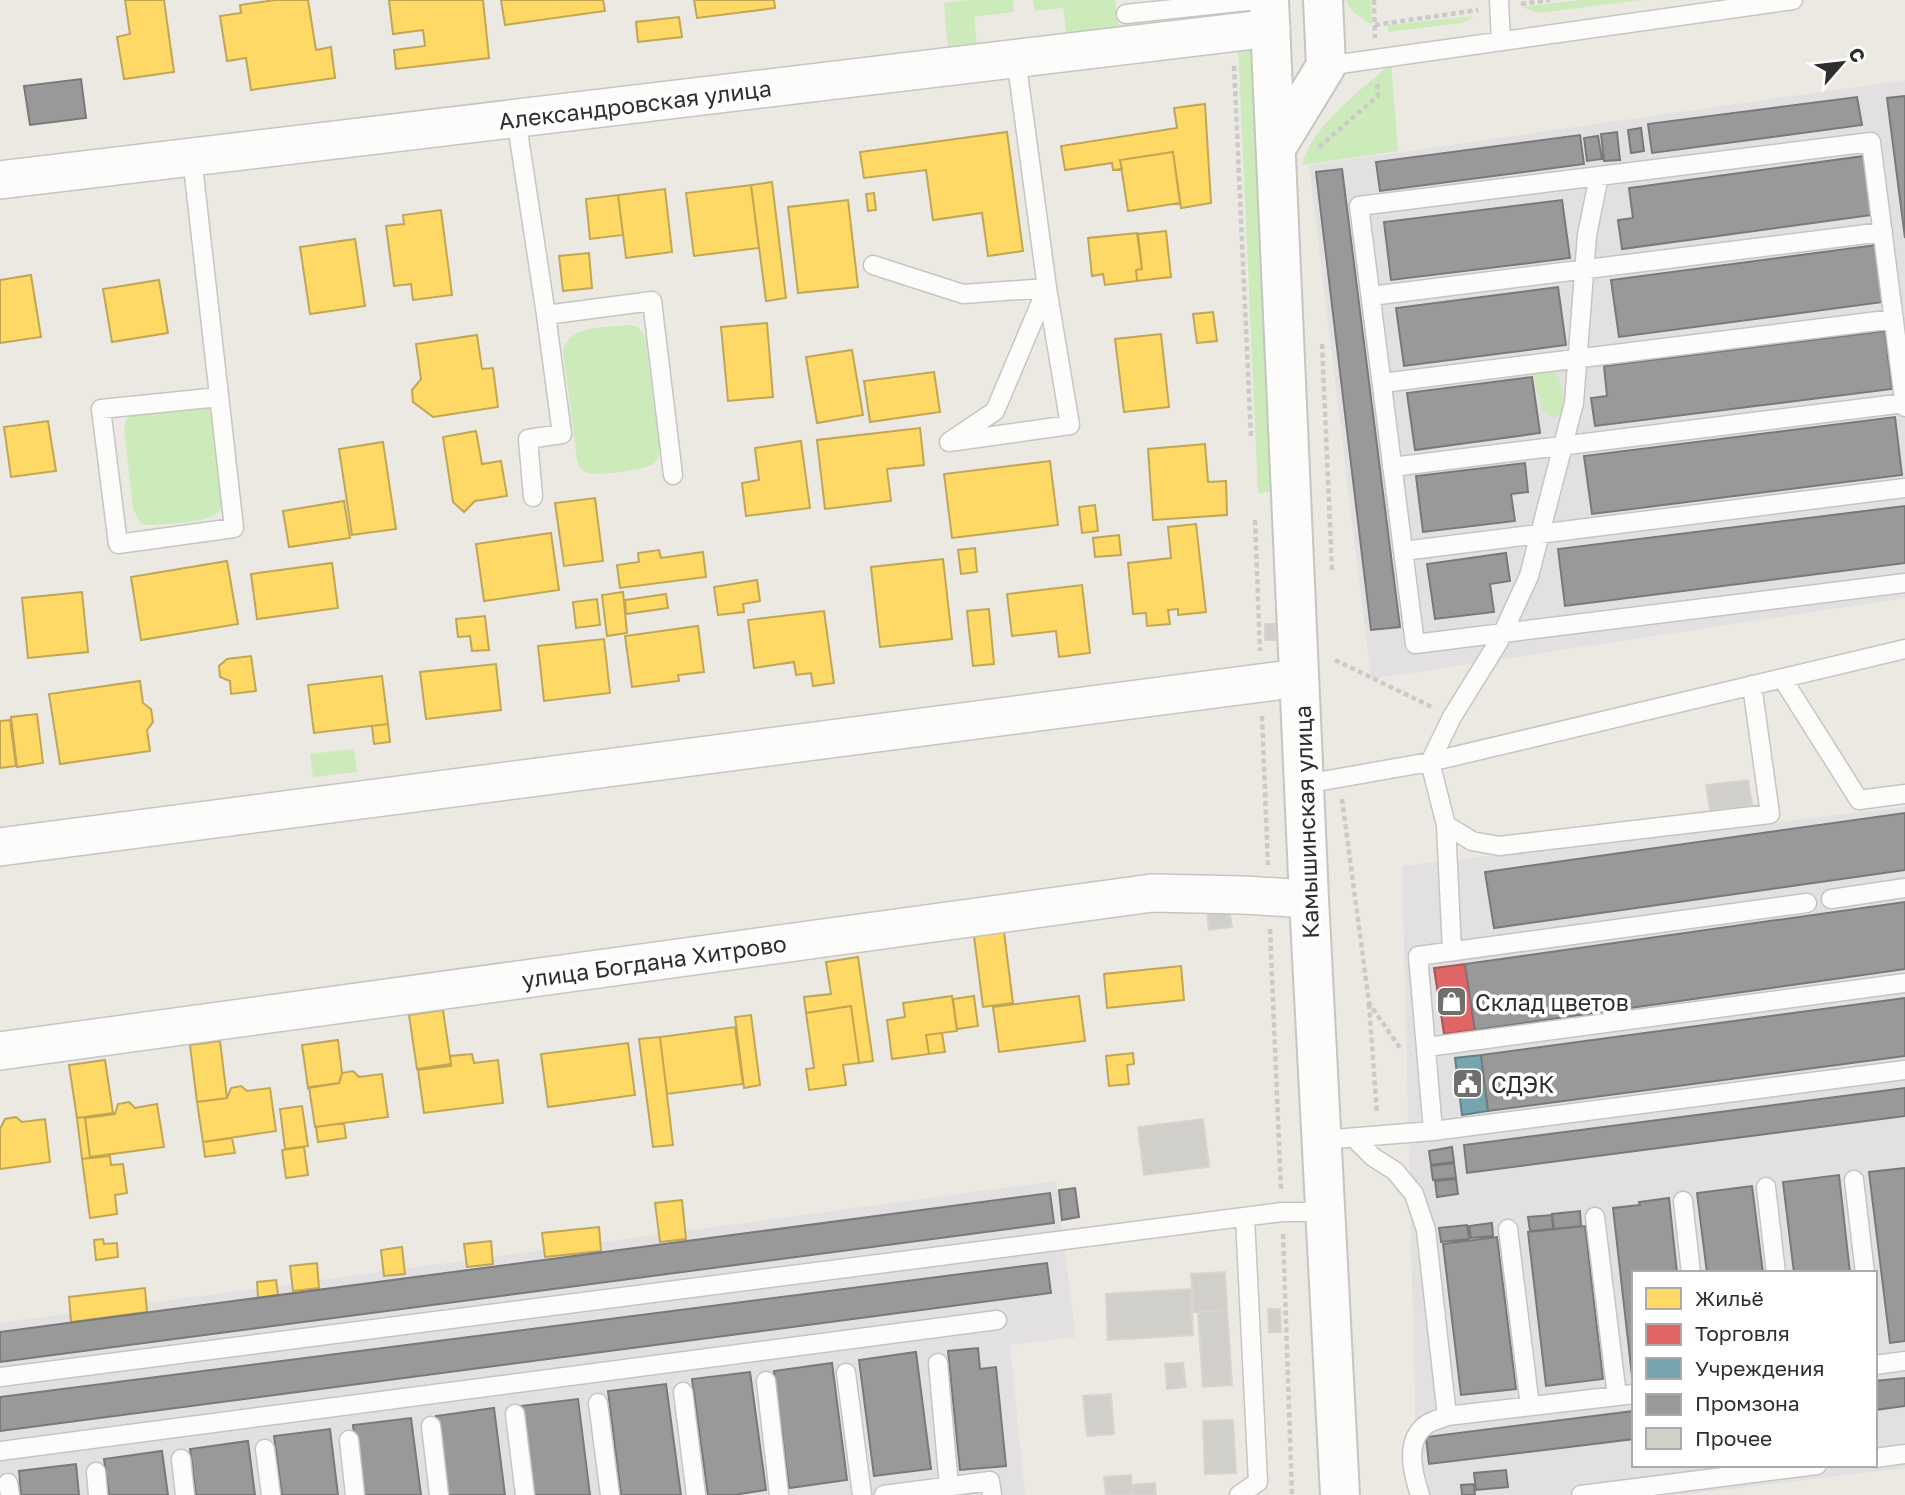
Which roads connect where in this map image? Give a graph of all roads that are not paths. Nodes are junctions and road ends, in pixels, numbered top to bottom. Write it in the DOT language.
graph roads {
  1 [pos="1323,0"];
  2 [pos="1793,0"];
  3 [pos="1499,3"];
  4 [pos="1266,9"];
  5 [pos="1126,13"];
  6 [pos="1501,41"];
  7 [pos="1016,58"];
  8 [pos="1326,66"];
  9 [pos="516,118"];
  10 [pos="1276,148"];
  11 [pos="192,157"];
  12 [pos="1599,176"];
  13 [pos="0,180"];
  14 [pos="1883,232"];
  15 [pos="873,265"];
  16 [pos="1585,269"];
  17 [pos="1047,288"];
  18 [pos="1371,296"];
  19 [pos="546,315"];
  20 [pos="1894,319"];
  21 [pos="1577,359"];
  22 [pos="1382,383"];
  23 [pos="219,397"];
  24 [pos="1905,405"];
  25 [pos="1563,446"];
  26 [pos="1392,467"];
  27 [pos="673,475"];
  28 [pos="1905,488"];
  29 [pos="533,497"];
  30 [pos="1540,534"];
  31 [pos="1403,551"];
  32 [pos="1905,583"];
  33 [pos="1502,634"];
  34 [pos="1905,649"];
  35 [pos="1317,675"];
  36 [pos="1782,678"];
  37 [pos="1752,685"];
  38 [pos="1430,762"];
  39 [pos="1322,781"];
  40 [pos="1905,794"];
  41 [pos="1446,825"];
  42 [pos="0,847"];
  43 [pos="1905,888"];
  44 [pos="1308,899"];
  45 [pos="1831,899"];
  46 [pos="1807,903"];
  47 [pos="1452,951"];
  48 [pos="1905,983"];
  49 [pos="1427,1047"];
  50 [pos="0,1051"];
  51 [pos="1905,1070"];
  52 [pos="1433,1132"];
  53 [pos="1337,1139"];
  54 [pos="1854,1180"];
  55 [pos="1766,1187"];
  56 [pos="1683,1201"];
  57 [pos="1324,1212"];
  58 [pos="1245,1217"];
  59 [pos="1595,1217"];
  60 [pos="1508,1229"];
  61 [pos="1691,1271"];
  62 [pos="1776,1271"];
  63 [pos="1865,1271"];
  64 [pos="997,1320"];
  65 [pos="1877,1360"];
  66 [pos="1905,1361"];
  67 [pos="938,1363"];
  68 [pos="846,1373"];
  69 [pos="0,1377"];
  70 [pos="766,1381"];
  71 [pos="683,1392"];
  72 [pos="1626,1395"];
  73 [pos="598,1403"];
  74 [pos="1530,1406"];
  75 [pos="515,1414"];
  76 [pos="1447,1416"];
  77 [pos="431,1426"];
  78 [pos="349,1440"];
  79 [pos="265,1449"];
  80 [pos="0,1451"];
  81 [pos="1905,1454"];
  82 [pos="1877,1458"];
  83 [pos="181,1459"];
  84 [pos="1802,1467"];
  85 [pos="96,1472"];
  86 [pos="949,1487"];
  87 [pos="98,1495"];
  88 [pos="185,1495"];
  89 [pos="271,1495"];
  90 [pos="355,1495"];
  91 [pos="439,1495"];
  92 [pos="525,1495"];
  93 [pos="610,1495"];
  94 [pos="696,1495"];
  95 [pos="779,1495"];
  96 [pos="862,1495"];
  97 [pos="884,1495"];
  98 [pos="992,1495"];
  99 [pos="1239,1495"];
  100 [pos="1340,1495"];
  101 [pos="1420,1495"];
  102 [pos="1581,1495"];
  1 -- 8 [label="street"];
  2 -- 6 [label="lane"];
  3 -- 6 [label="lane"];
  4 -- 5 [label="lane"];
  4 -- 7 [label="street, Александровская улица"];
  4 -- 10 [label="street, Камышинская улица"];
  6 -- 8 [label="lane"];
  7 -- 9 [label="street, Александровская улица"];
  7 -- 17 [label="lane"];
  8 -- 10 [label="street"];
  9 -- 11 [label="street, Александровская улица"];
  9 -- 19 [label="lane"];
  10 -- 35 [label="street, Камышинская улица"];
  11 -- 13 [label="street, Александровская улица"];
  11 -- 23 [label="lane"];
  12 -- 14 [label="lane"];
  12 -- 16 [label="lane"];
  12 -- 18 [label="lane"];
  14 -- 16 [label="lane"];
  14 -- 20 [label="lane"];
  15 -- 17 [label="lane"];
  16 -- 18 [label="lane"];
  16 -- 21 [label="lane"];
  17 -- 17 [label="lane"];
  18 -- 22 [label="lane"];
  19 -- 27 [label="lane"];
  19 -- 29 [label="lane"];
  20 -- 21 [label="lane"];
  20 -- 24 [label="lane"];
  21 -- 22 [label="lane"];
  21 -- 25 [label="lane"];
  22 -- 26 [label="lane"];
  23 -- 23 [label="lane"];
  24 -- 25 [label="lane"];
  25 -- 26 [label="lane"];
  25 -- 30 [label="lane"];
  26 -- 31 [label="lane"];
  28 -- 30 [label="lane"];
  30 -- 31 [label="lane"];
  30 -- 33 [label="lane"];
  31 -- 33 [label="lane"];
  32 -- 33 [label="lane"];
  33 -- 38 [label="lane"];
  34 -- 36 [label="lane"];
  35 -- 39 [label="street, Камышинская улица"];
  35 -- 42 [label="street"];
  36 -- 37 [label="lane"];
  36 -- 40 [label="lane"];
  37 -- 38 [label="lane"];
  37 -- 41 [label="lane"];
  38 -- 39 [label="lane"];
  38 -- 41 [label="lane"];
  39 -- 44 [label="street, Камышинская улица"];
  41 -- 47 [label="lane"];
  43 -- 45 [label="lane"];
  44 -- 50 [label="street, улица Богдана Хитрово"];
  44 -- 53 [label="street, Камышинская улица"];
  46 -- 47 [label="lane"];
  47 -- 49 [label="lane"];
  48 -- 49 [label="lane"];
  49 -- 52 [label="lane"];
  51 -- 52 [label="lane"];
  52 -- 53 [label="lane"];
  53 -- 57 [label="street, Камышинская улица"];
  53 -- 76 [label="lane"];
  54 -- 63 [label="lane"];
  55 -- 62 [label="lane"];
  56 -- 61 [label="lane"];
  57 -- 58 [label="lane"];
  57 -- 100 [label="street, Камышинская улица"];
  58 -- 69 [label="lane"];
  58 -- 99 [label="lane"];
  59 -- 72 [label="lane"];
  60 -- 74 [label="lane"];
  64 -- 80 [label="lane"];
  65 -- 66 [label="lane"];
  67 -- 86 [label="lane"];
  68 -- 96 [label="lane"];
  70 -- 95 [label="lane"];
  71 -- 94 [label="lane"];
  72 -- 74 [label="lane"];
  73 -- 93 [label="lane"];
  74 -- 76 [label="lane"];
  75 -- 92 [label="lane"];
  76 -- 101 [label="lane"];
  77 -- 91 [label="lane"];
  78 -- 90 [label="lane"];
  79 -- 89 [label="lane"];
  81 -- 82 [label="lane"];
  83 -- 88 [label="lane"];
  84 -- 102 [label="lane"];
  85 -- 87 [label="lane"];
  86 -- 97 [label="lane"];
  86 -- 98 [label="lane"];
}
